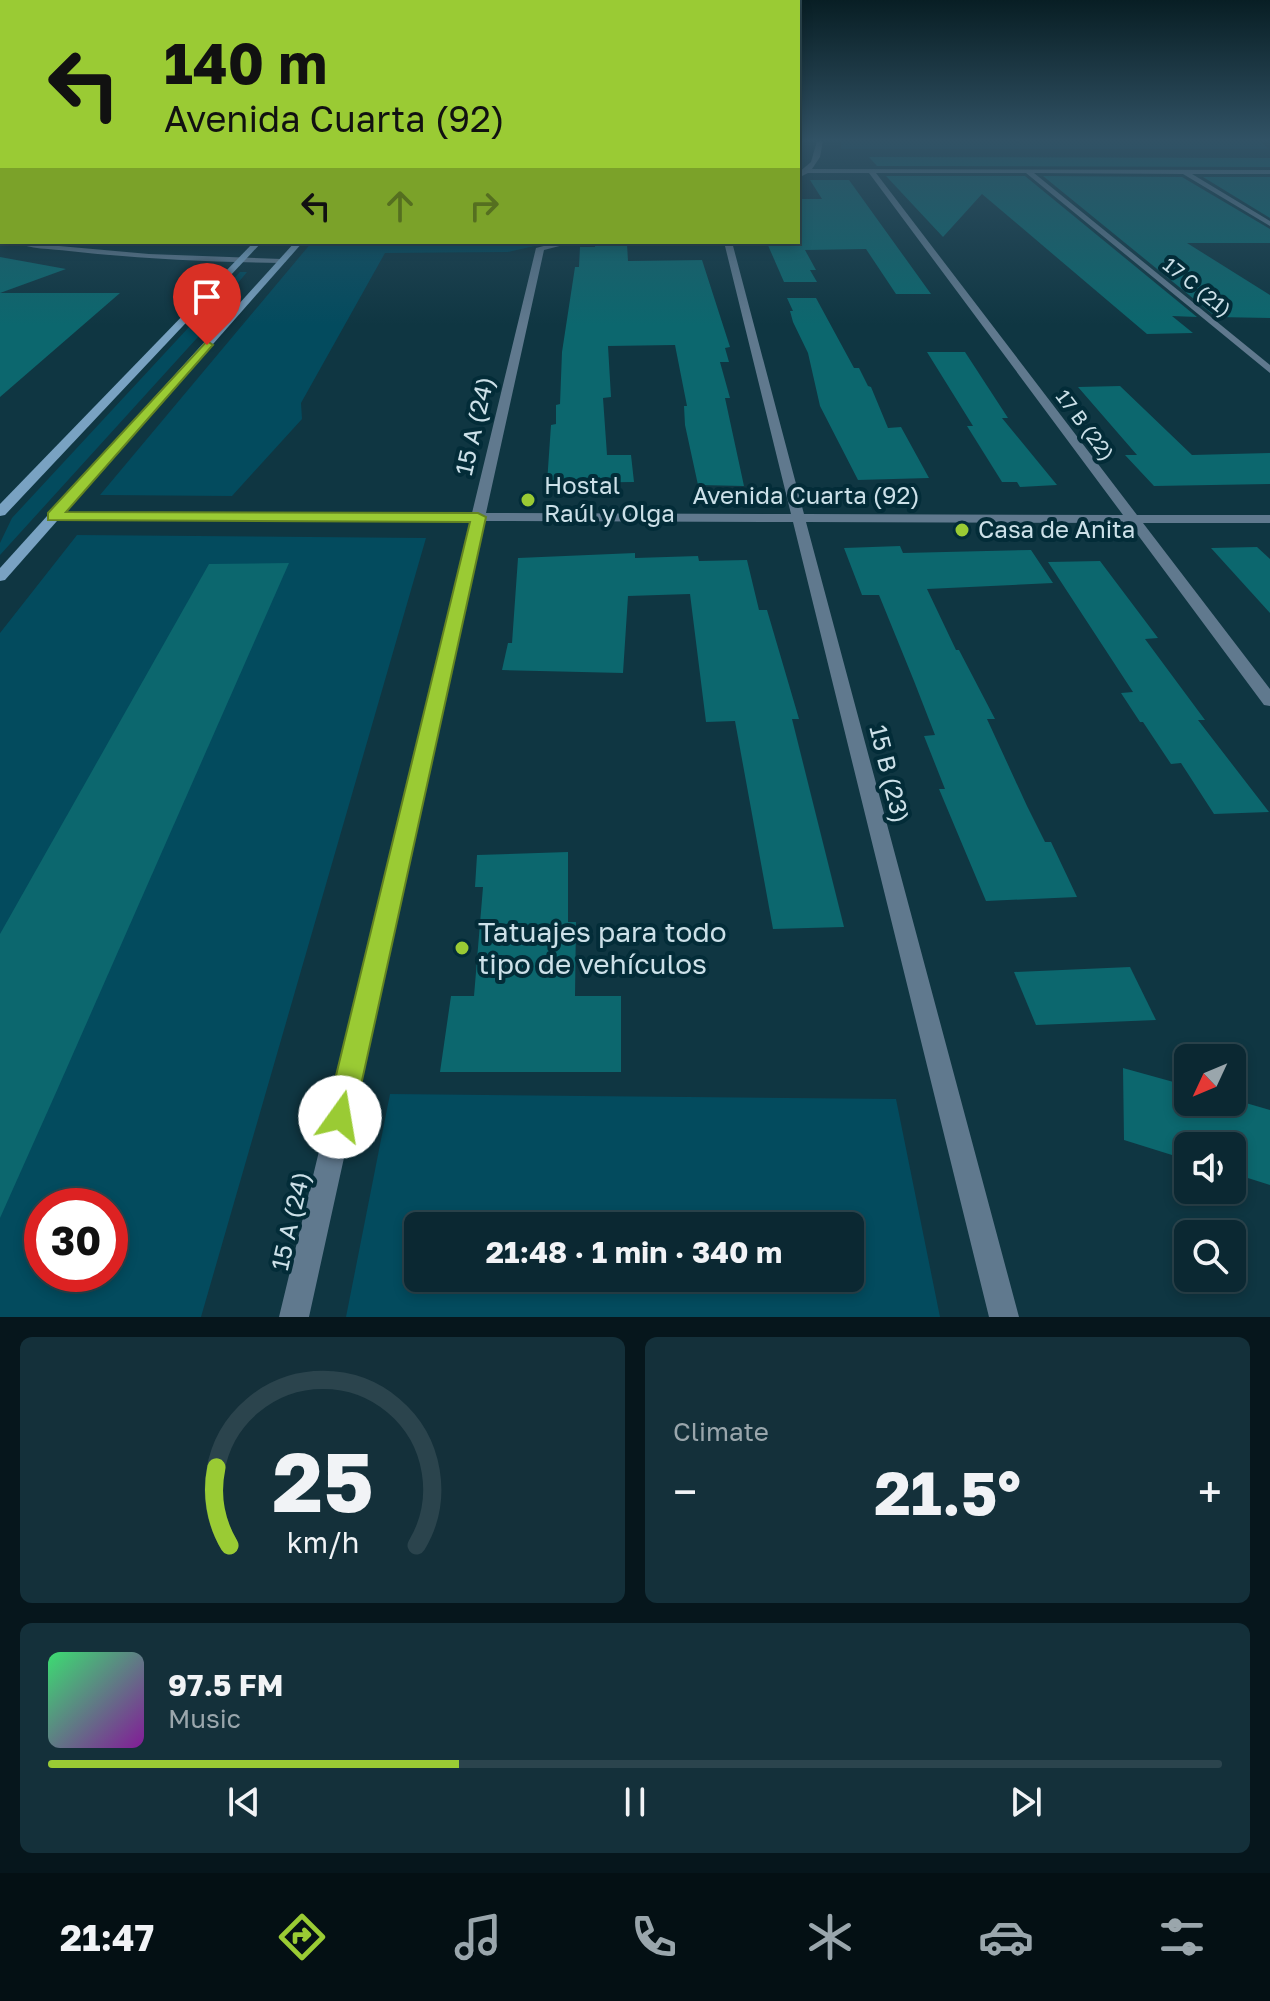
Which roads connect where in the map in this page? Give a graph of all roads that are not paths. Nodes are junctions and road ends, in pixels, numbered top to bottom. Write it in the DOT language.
graph roads {
  1 [pos="895,202"];
  2 [pos="1065,202"];
  3 [pos="1234,202"];
  4 [pos="1270,224"];
  5 [pos="31,244"];
  6 [pos="256,244"];
  7 [pos="297,244"];
  8 [pos="561,244"];
  9 [pos="729,244"];
  10 [pos="239,261"];
  11 [pos="282,261"];
  12 [pos="1270,370"];
  13 [pos="0,512"];
  14 [pos="54,516"];
  15 [pos="478,517"];
  16 [pos="799,518"];
  17 [pos="1133,519"];
  18 [pos="1270,519"];
  19 [pos="0,577"];
  20 [pos="1270,701"];
  21 [pos="294,1317"];
  22 [pos="1004,1317"];
  1 -- 17 [label="street, 17 B (22)"];
  2 -- 12 [label="street, 17 C (21)"];
  3 -- 4 [label="street"];
  5 -- 10 [label="street"];
  6 -- 10 [label="main road"];
  7 -- 11 [label="main road"];
  8 -- 15 [label="street, 15 A (24)"];
  9 -- 16 [label="street, 15 B (23)"];
  10 -- 11 [label="street"];
  10 -- 13 [label="main road"];
  11 -- 14 [label="main road"];
  14 -- 15 [label="street, Avenida Cuarta (92)"];
  14 -- 19 [label="main road"];
  15 -- 16 [label="street, Avenida Cuarta (92)"];
  15 -- 21 [label="street, 15 A (24)"];
  16 -- 17 [label="street, Avenida Cuarta (92)"];
  16 -- 22 [label="street, 15 B (23)"];
  17 -- 18 [label="street, Avenida Cuarta (92)"];
  17 -- 20 [label="street, 17 B (22)"];
}
